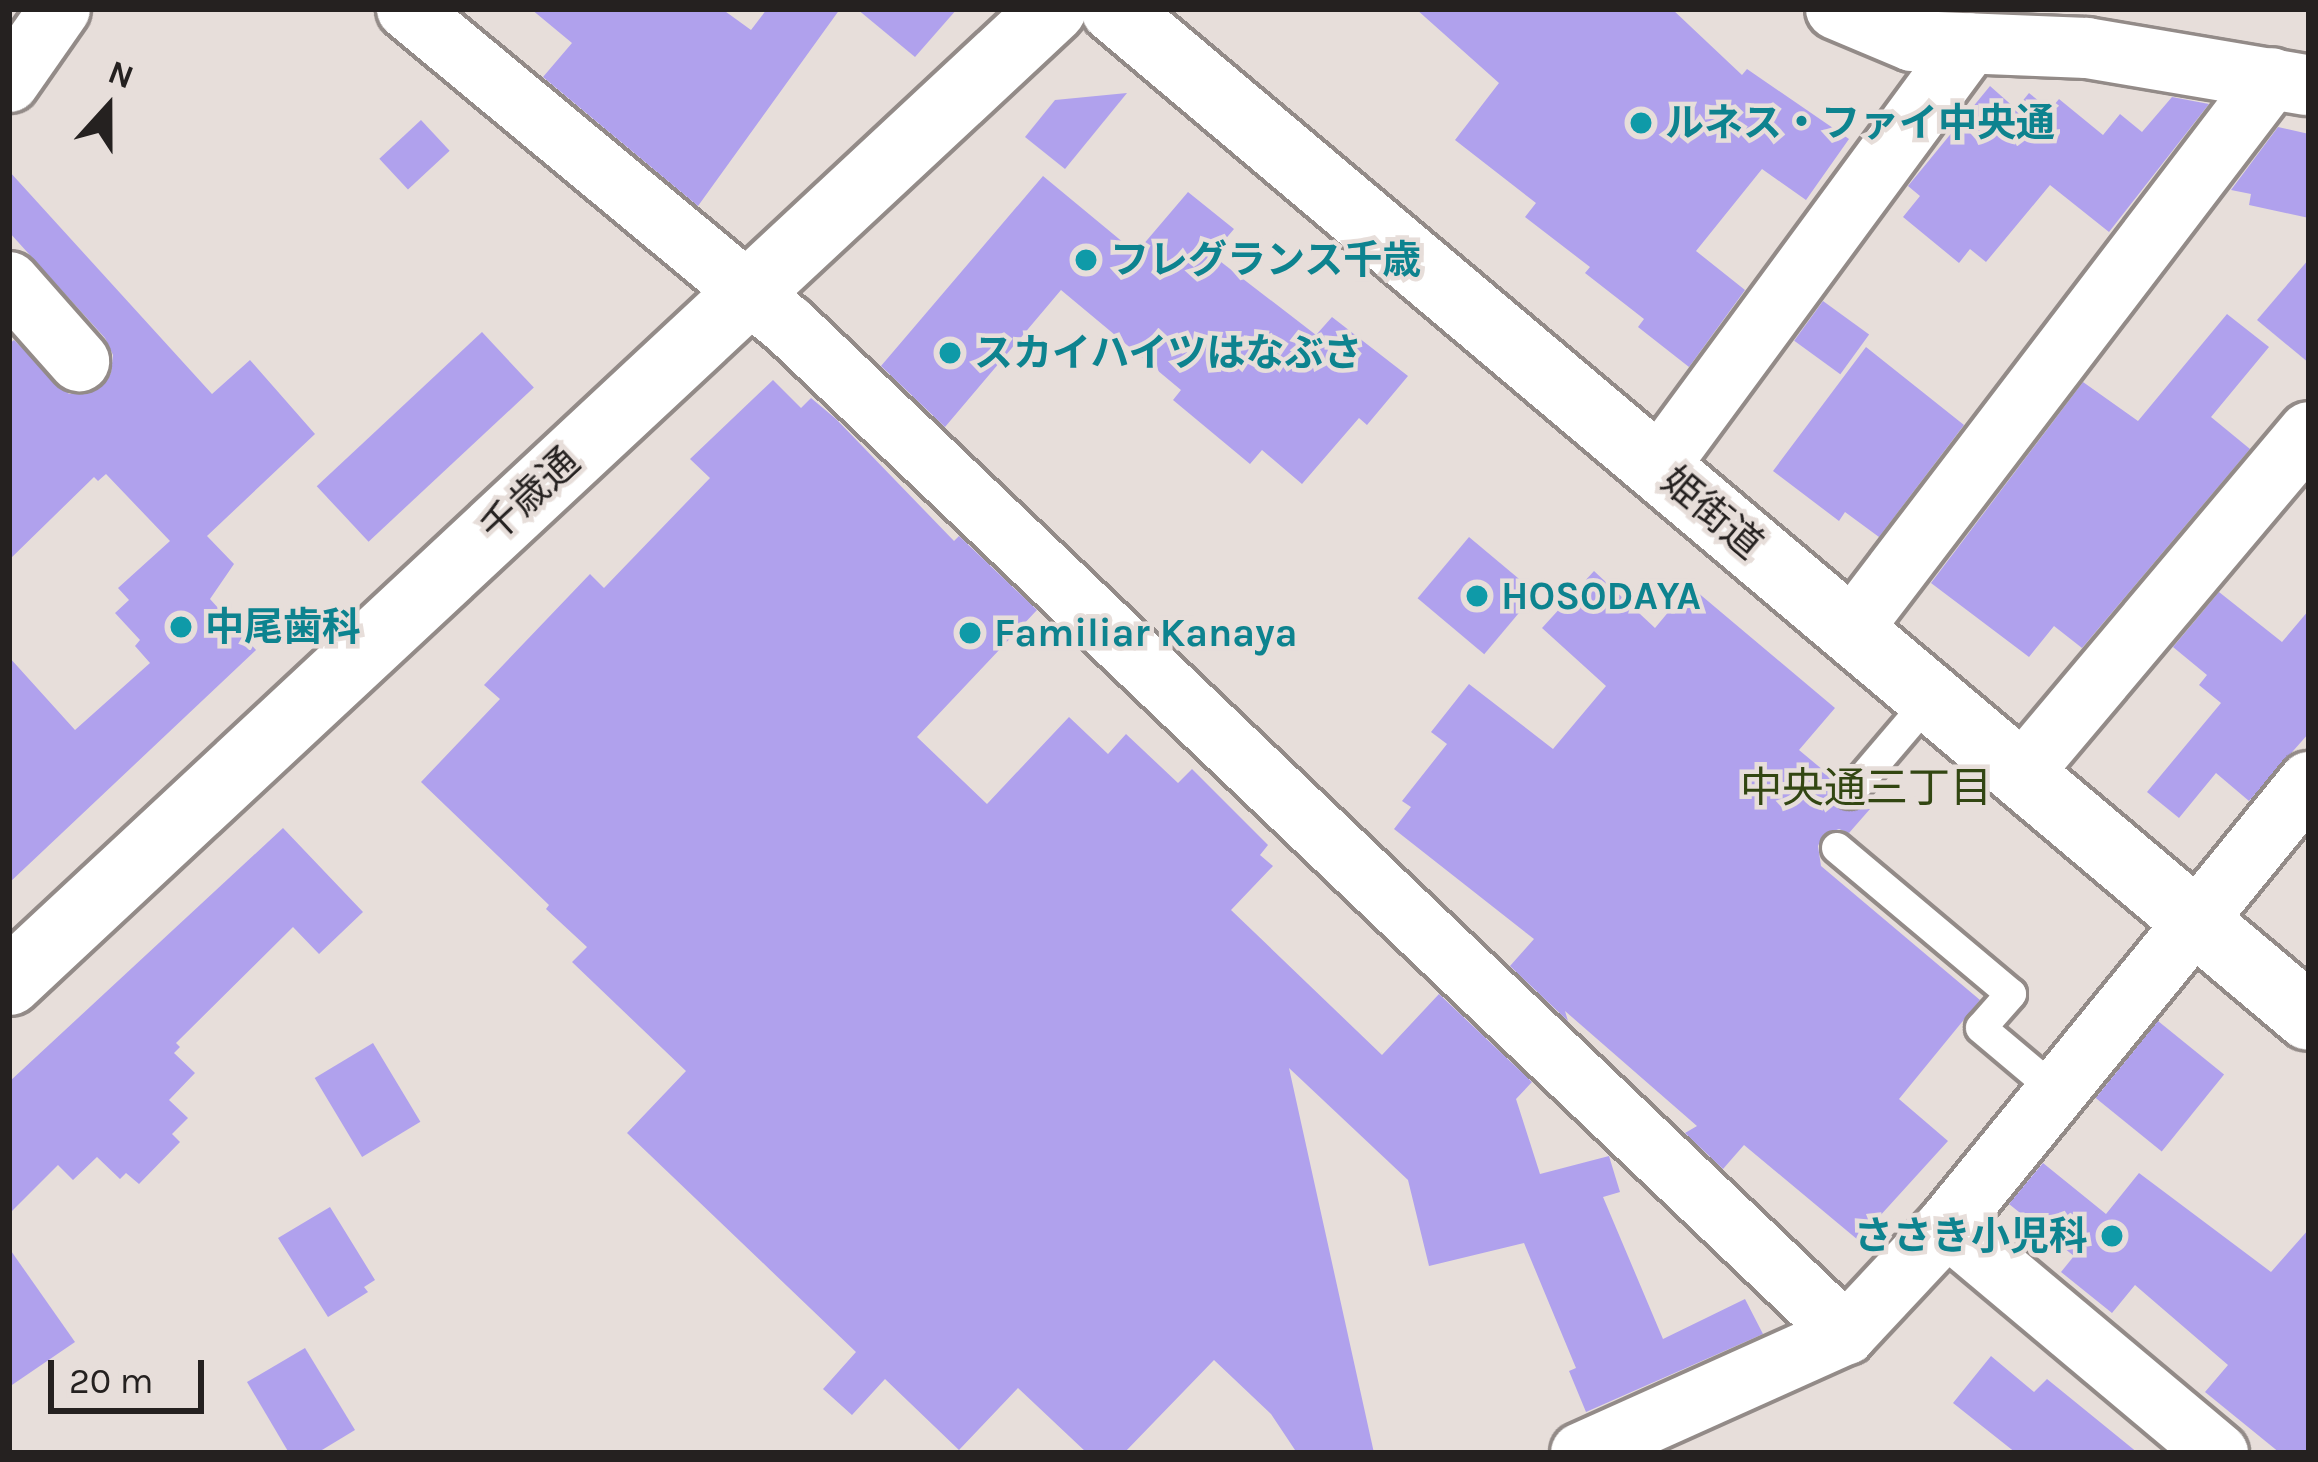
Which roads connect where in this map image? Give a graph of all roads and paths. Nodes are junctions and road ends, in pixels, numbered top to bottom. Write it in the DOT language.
graph roads {
  1 [pos="60,9"];
  2 [pos="407,9"];
  3 [pos="1053,9"];
  4 [pos="1114,9"];
  5 [pos="1836,9"];
  6 [pos="1970,43"];
  7 [pos="2290,81"];
  8 [pos="9,82"];
  9 [pos="9,283"];
  10 [pos="748,291"];
  11 [pos="79,361"];
  12 [pos="2309,432"];
  13 [pos="1658,466"];
  14 [pos="1851,630"];
  15 [pos="1930,698"];
  16 [pos="2021,774"];
  17 [pos="2309,782"];
  18 [pos="1850,793"];
  19 [pos="1837,848"];
  20 [pos="2194,920"];
  21 [pos="9,982"];
  22 [pos="2309,1017"];
  23 [pos="2056,1091"];
  24 [pos="1946,1226"];
  25 [pos="1846,1334"];
  26 [pos="1678,1435"];
  27 [pos="1581,1453"];
  28 [pos="2218,1453"];
  1 -- 8 [label="street"];
  2 -- 10 [label="street"];
  3 -- 10 [label="main road, 千歳通"];
  4 -- 13 [label="main road, 姫街道"];
  5 -- 6 [label="street"];
  6 -- 7 [label="street"];
  6 -- 13 [label="street"];
  7 -- 14 [label="street"];
  9 -- 11 [label="street"];
  10 -- 21 [label="main road, 千歳通"];
  10 -- 25 [label="street"];
  12 -- 16 [label="street"];
  13 -- 14 [label="main road, 姫街道"];
  14 -- 15 [label="main road, 姫街道"];
  15 -- 16 [label="main road, 姫街道"];
  15 -- 18 [label="lane"];
  16 -- 20 [label="main road, 姫街道"];
  17 -- 20 [label="street"];
  19 -- 23 [label="lane"];
  20 -- 22 [label="main road, 姫街道"];
  20 -- 23 [label="street"];
  23 -- 24 [label="street"];
  24 -- 25 [label="street"];
  24 -- 28 [label="street"];
  25 -- 26 [label="street"];
  26 -- 27 [label="street"];
}
